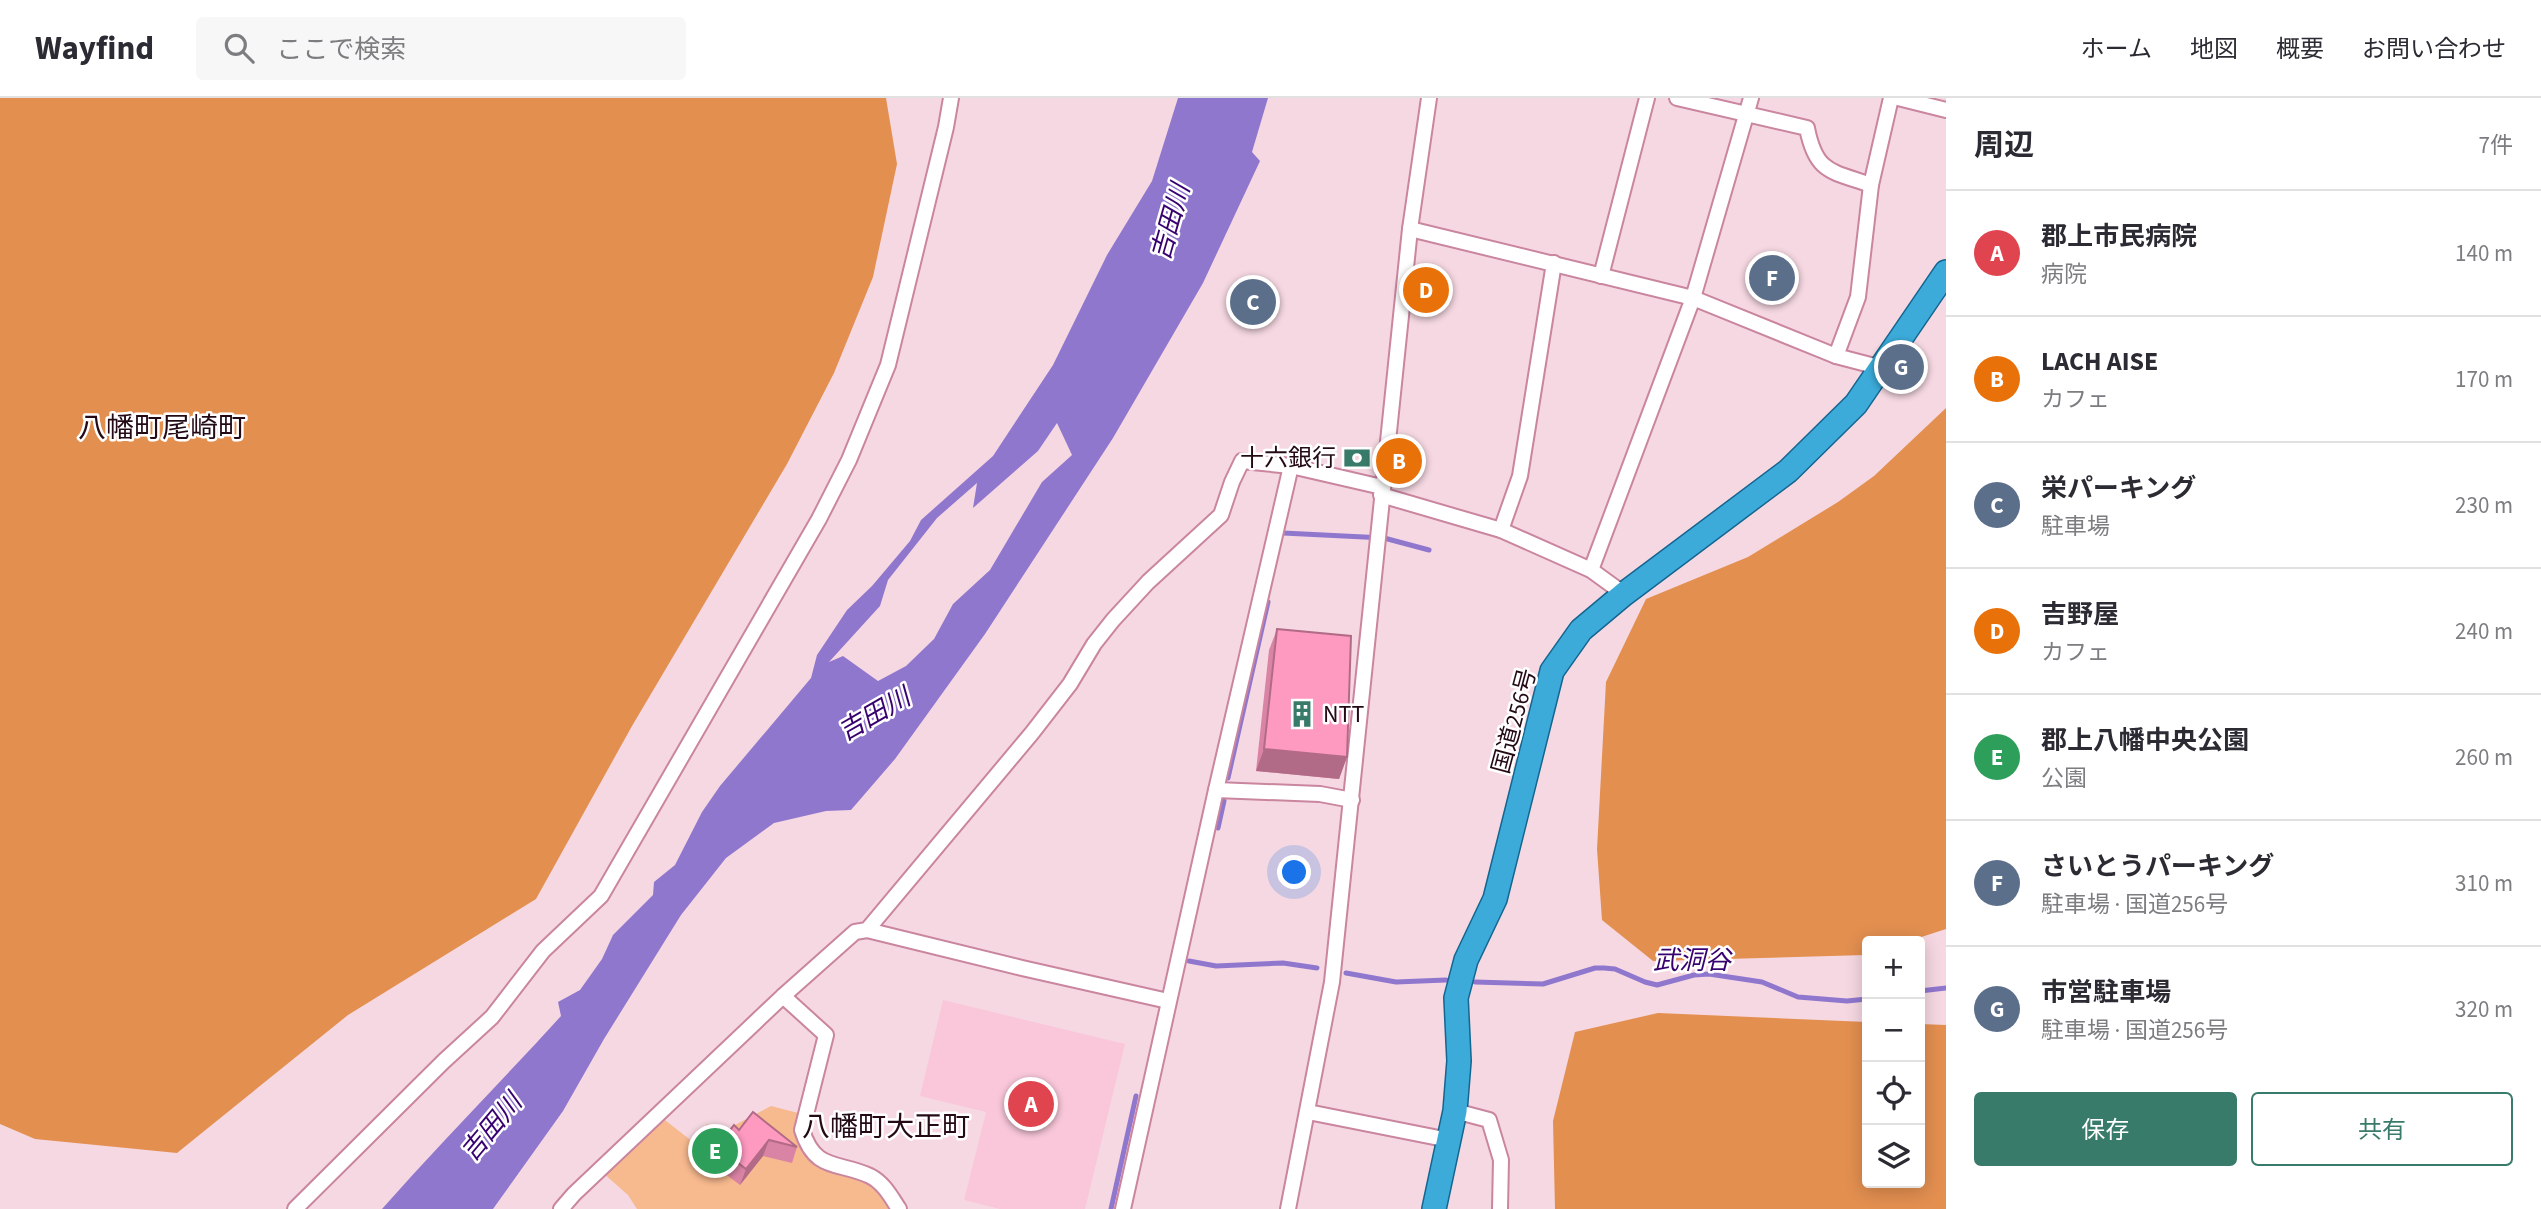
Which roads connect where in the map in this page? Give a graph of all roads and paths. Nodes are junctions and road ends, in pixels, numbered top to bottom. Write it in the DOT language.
graph roads {
  1 [pos="951,98"];
  2 [pos="1429,98"];
  3 [pos="1647,98"];
  4 [pos="1677,98"];
  5 [pos="1751,98"];
  6 [pos="1891,98"];
  7 [pos="1898,98"];
  8 [pos="1946,110"];
  9 [pos="1747,116"];
  10 [pos="1871,186"];
  11 [pos="1410,229"];
  12 [pos="1554,263"];
  13 [pos="1946,272"];
  14 [pos="1601,276"];
  15 [pos="1693,298"];
  16 [pos="1836,356"];
  17 [pos="1882,368"];
  18 [pos="1292,466"];
  19 [pos="1381,491"];
  20 [pos="1502,530"];
  21 [pos="1591,570"];
  22 [pos="1624,594"];
  23 [pos="1216,790"];
  24 [pos="1352,800"];
  25 [pos="867,930"];
  26 [pos="783,996"];
  27 [pos="1168,1000"];
  28 [pos="1455,1111"];
  29 [pos="1308,1112"];
  30 [pos="1449,1140"];
  31 [pos="295,1209"];
  32 [pos="561,1209"];
  33 [pos="899,1209"];
  34 [pos="1124,1209"];
  35 [pos="1289,1209"];
  36 [pos="1434,1209"];
  37 [pos="1500,1209"];
  1 -- 31 [label="street"];
  2 -- 11 [label="street"];
  3 -- 14 [label="street"];
  4 -- 9 [label="street"];
  5 -- 9 [label="street"];
  6 -- 10 [label="street"];
  7 -- 8 [label="street"];
  9 -- 10 [label="street"];
  9 -- 15 [label="street"];
  10 -- 16 [label="street"];
  11 -- 12 [label="street"];
  11 -- 19 [label="street"];
  12 -- 14 [label="street"];
  12 -- 20 [label="street"];
  13 -- 17 [label="highway, 国道256号"];
  14 -- 15 [label="street"];
  15 -- 16 [label="street"];
  15 -- 21 [label="street"];
  16 -- 17 [label="street"];
  17 -- 22 [label="highway, 国道256号"];
  18 -- 19 [label="street"];
  18 -- 23 [label="street"];
  18 -- 25 [label="street"];
  19 -- 20 [label="street"];
  19 -- 24 [label="street"];
  20 -- 21 [label="street"];
  21 -- 22 [label="street"];
  22 -- 28 [label="highway, 国道256号"];
  23 -- 24 [label="street"];
  23 -- 27 [label="street"];
  24 -- 29 [label="street"];
  25 -- 26 [label="street"];
  25 -- 27 [label="street"];
  26 -- 32 [label="street"];
  26 -- 33 [label="street"];
  27 -- 34 [label="street"];
  28 -- 30 [label="highway, 国道256号"];
  28 -- 37 [label="street"];
  29 -- 30 [label="street"];
  29 -- 35 [label="street"];
  30 -- 36 [label="highway, 国道256号"];
}
